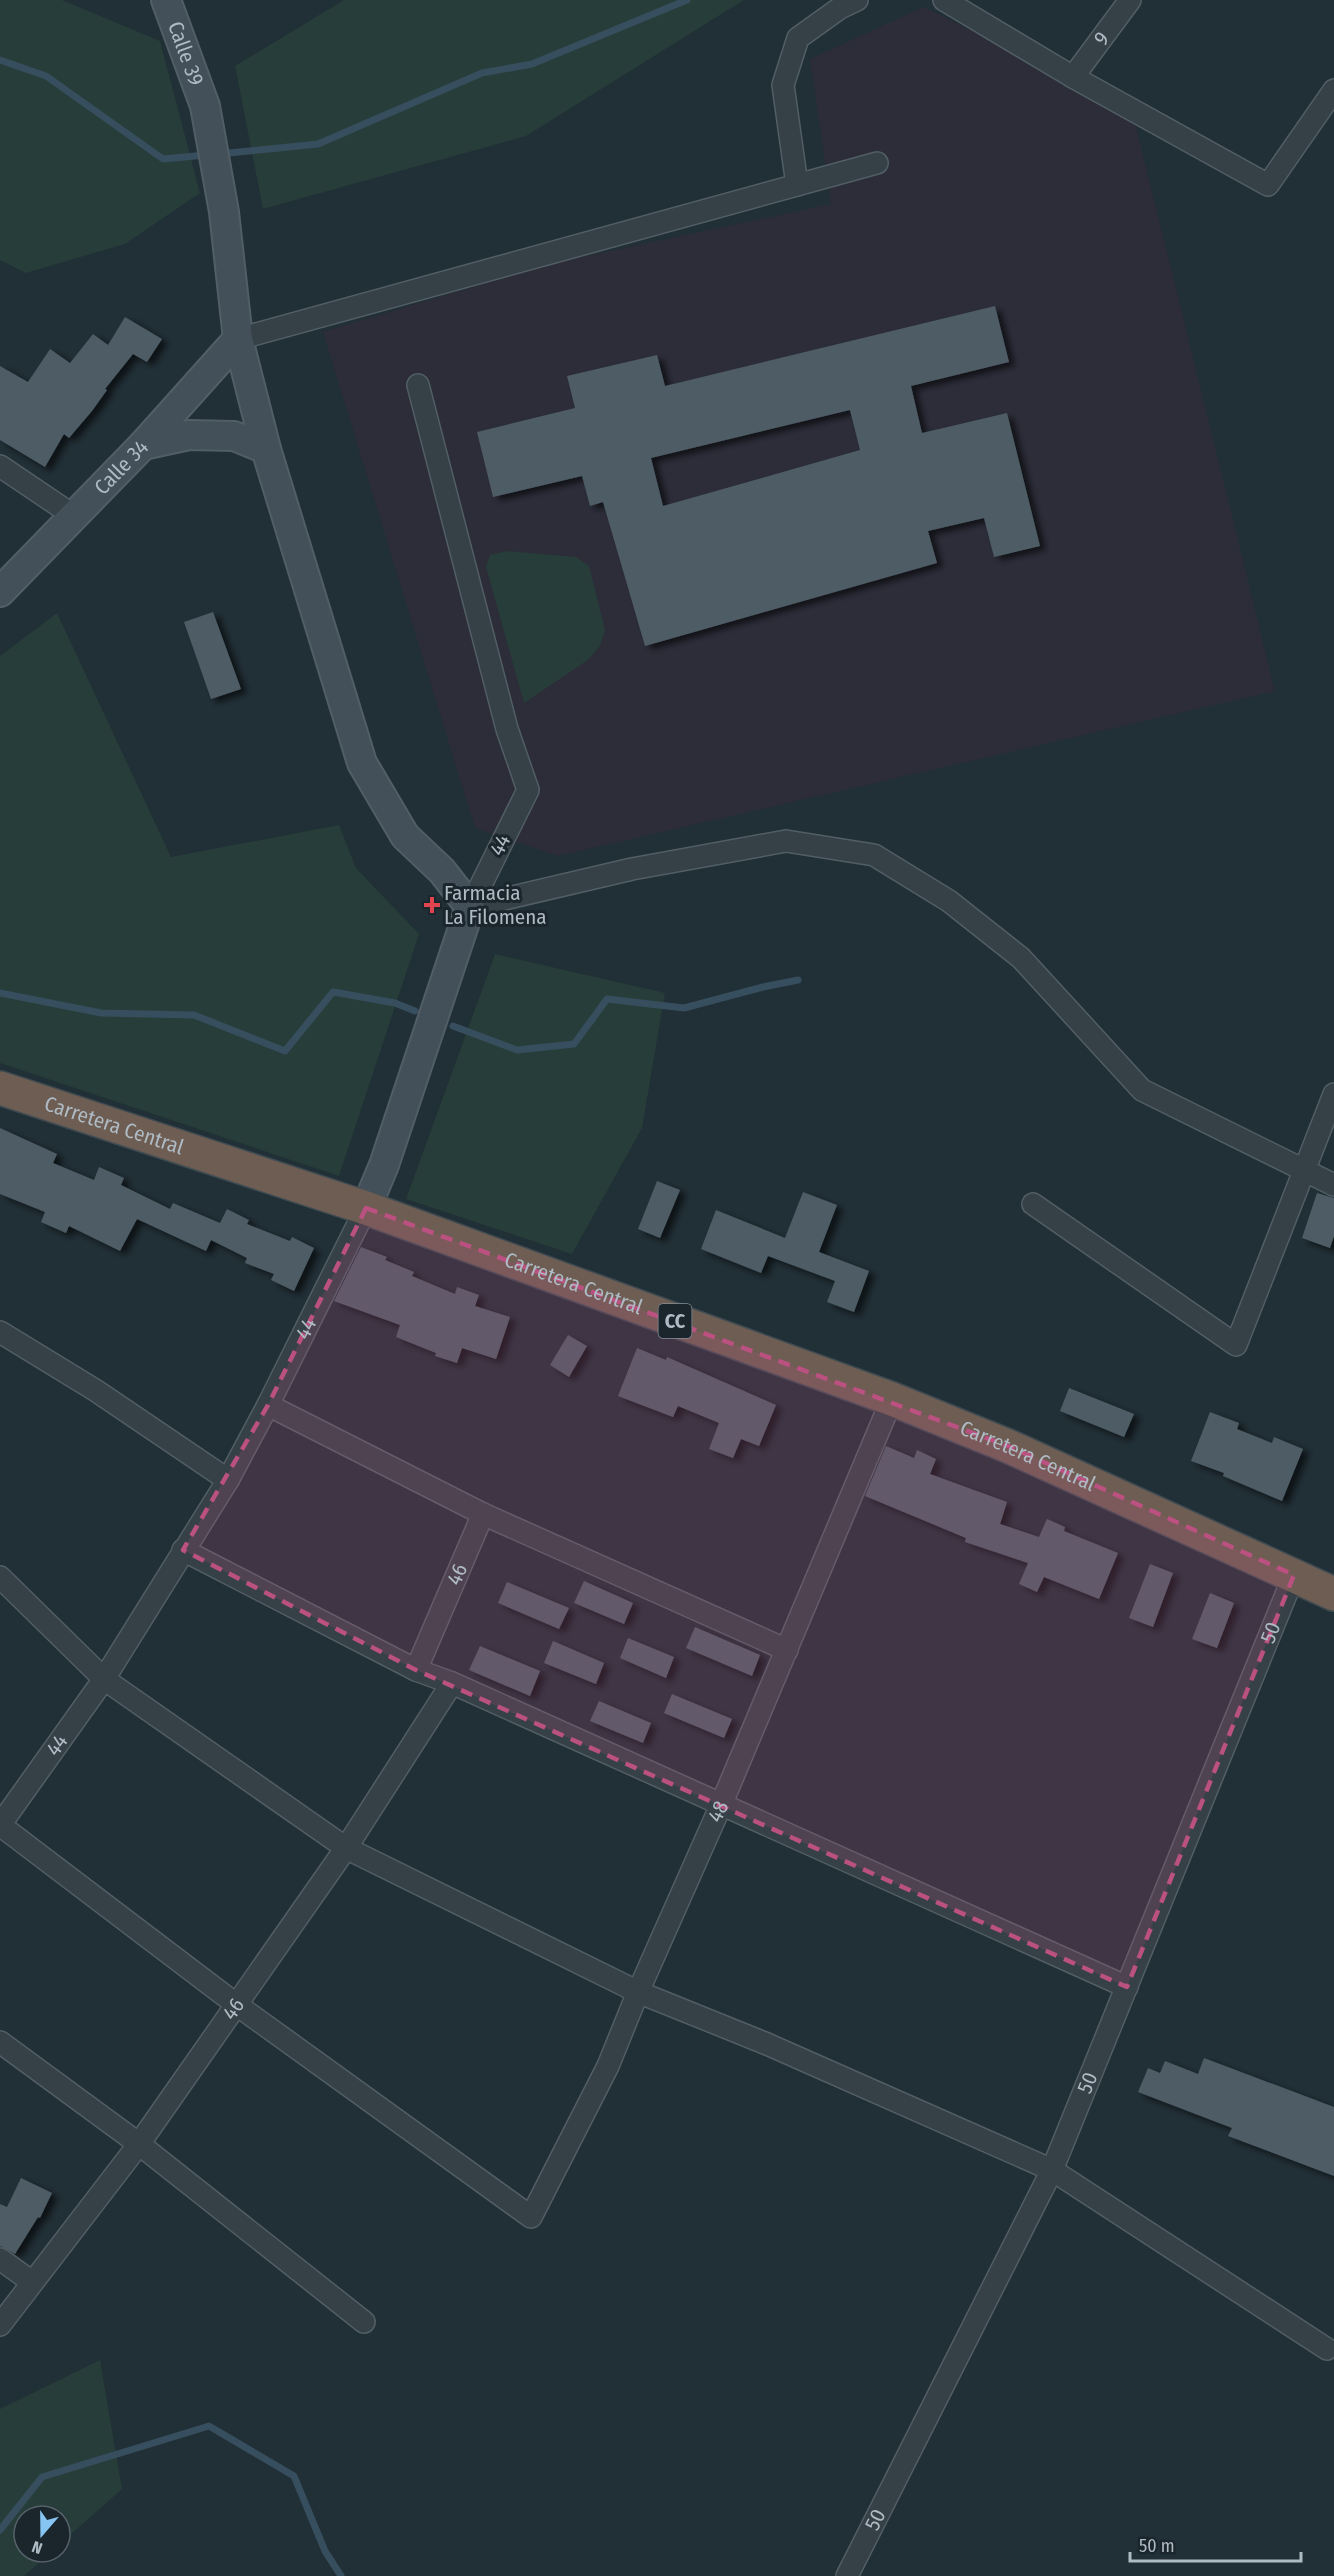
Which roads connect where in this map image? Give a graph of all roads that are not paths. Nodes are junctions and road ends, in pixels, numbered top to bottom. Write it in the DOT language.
graph roads {
  1 [pos="166,0"];
  2 [pos="857,0"];
  3 [pos="944,0"];
  4 [pos="1130,0"];
  5 [pos="1073,77"];
  6 [pos="1334,90"];
  7 [pos="877,164"];
  8 [pos="797,185"];
  9 [pos="238,339"];
  10 [pos="418,385"];
  11 [pos="143,445"];
  12 [pos="266,449"];
  13 [pos="0,466"];
  14 [pos="74,516"];
  15 [pos="0,592"];
  16 [pos="470,907"];
  17 [pos="0,1088"];
  18 [pos="1334,1094"];
  19 [pos="1305,1172"];
  20 [pos="1334,1185"];
  21 [pos="1033,1204"];
  22 [pos="366,1208"];
  23 [pos="0,1332"];
  24 [pos="892,1400"];
  25 [pos="268,1405"];
  26 [pos="228,1480"];
  27 [pos="483,1514"];
  28 [pos="183,1550"];
  29 [pos="1294,1575"];
  30 [pos="0,1577"];
  31 [pos="1334,1594"];
  32 [pos="787,1650"];
  33 [pos="416,1670"];
  34 [pos="104,1679"];
  35 [pos="452,1683"];
  36 [pos="721,1805"];
  37 [pos="0,1825"];
  38 [pos="346,1848"];
  39 [pos="1127,1987"];
  40 [pos="638,1992"];
  41 [pos="237,2005"];
  42 [pos="0,2042"];
  43 [pos="139,2144"];
  44 [pos="1052,2170"];
  45 [pos="0,2259"];
  46 [pos="32,2282"];
  47 [pos="364,2322"];
  48 [pos="0,2325"];
  49 [pos="1327,2349"];
  50 [pos="847,2576"];
  1 -- 9 [label="street, Calle 39"];
  2 -- 8 [label="street"];
  3 -- 5 [label="street"];
  4 -- 5 [label="street, 9"];
  5 -- 6 [label="street"];
  7 -- 8 [label="street"];
  8 -- 9 [label="street"];
  9 -- 11 [label="street, Calle 34"];
  9 -- 12 [label="street, Calle 39"];
  10 -- 16 [label="street, 44"];
  11 -- 12 [label="street"];
  11 -- 14 [label="street, Calle 34"];
  12 -- 16 [label="street, Calle 39"];
  13 -- 14 [label="street"];
  14 -- 15 [label="street, Calle 34"];
  16 -- 19 [label="street"];
  16 -- 22 [label="street, 44"];
  17 -- 22 [label="highway, Carretera Central / CC"];
  18 -- 19 [label="street"];
  19 -- 20 [label="street"];
  19 -- 21 [label="street"];
  22 -- 24 [label="highway, Carretera Central / CC"];
  22 -- 25 [label="street, 44"];
  23 -- 26 [label="street"];
  24 -- 29 [label="highway, Carretera Central / CC"];
  24 -- 32 [label="street, 48"];
  25 -- 26 [label="street, 44"];
  25 -- 27 [label="street"];
  26 -- 28 [label="street, 44"];
  27 -- 32 [label="street"];
  27 -- 33 [label="street, 46"];
  28 -- 33 [label="street"];
  28 -- 34 [label="street, 44"];
  29 -- 31 [label="highway, Carretera Central / CC"];
  29 -- 39 [label="street, 50"];
  30 -- 34 [label="street"];
  32 -- 36 [label="street, 48"];
  33 -- 35 [label="street"];
  34 -- 37 [label="street, 44"];
  34 -- 38 [label="street"];
  35 -- 36 [label="street"];
  35 -- 38 [label="street, 46"];
  36 -- 39 [label="street"];
  36 -- 40 [label="street, 48"];
  37 -- 41 [label="street"];
  38 -- 40 [label="street"];
  38 -- 41 [label="street, 46"];
  39 -- 44 [label="street, 50"];
  40 -- 41 [label="street, 48"];
  40 -- 44 [label="street"];
  41 -- 43 [label="street, 46"];
  42 -- 43 [label="street"];
  43 -- 46 [label="street, 46"];
  43 -- 47 [label="street"];
  44 -- 49 [label="street"];
  44 -- 50 [label="street, 50"];
  45 -- 46 [label="street"];
  46 -- 48 [label="street, 46"];
}
